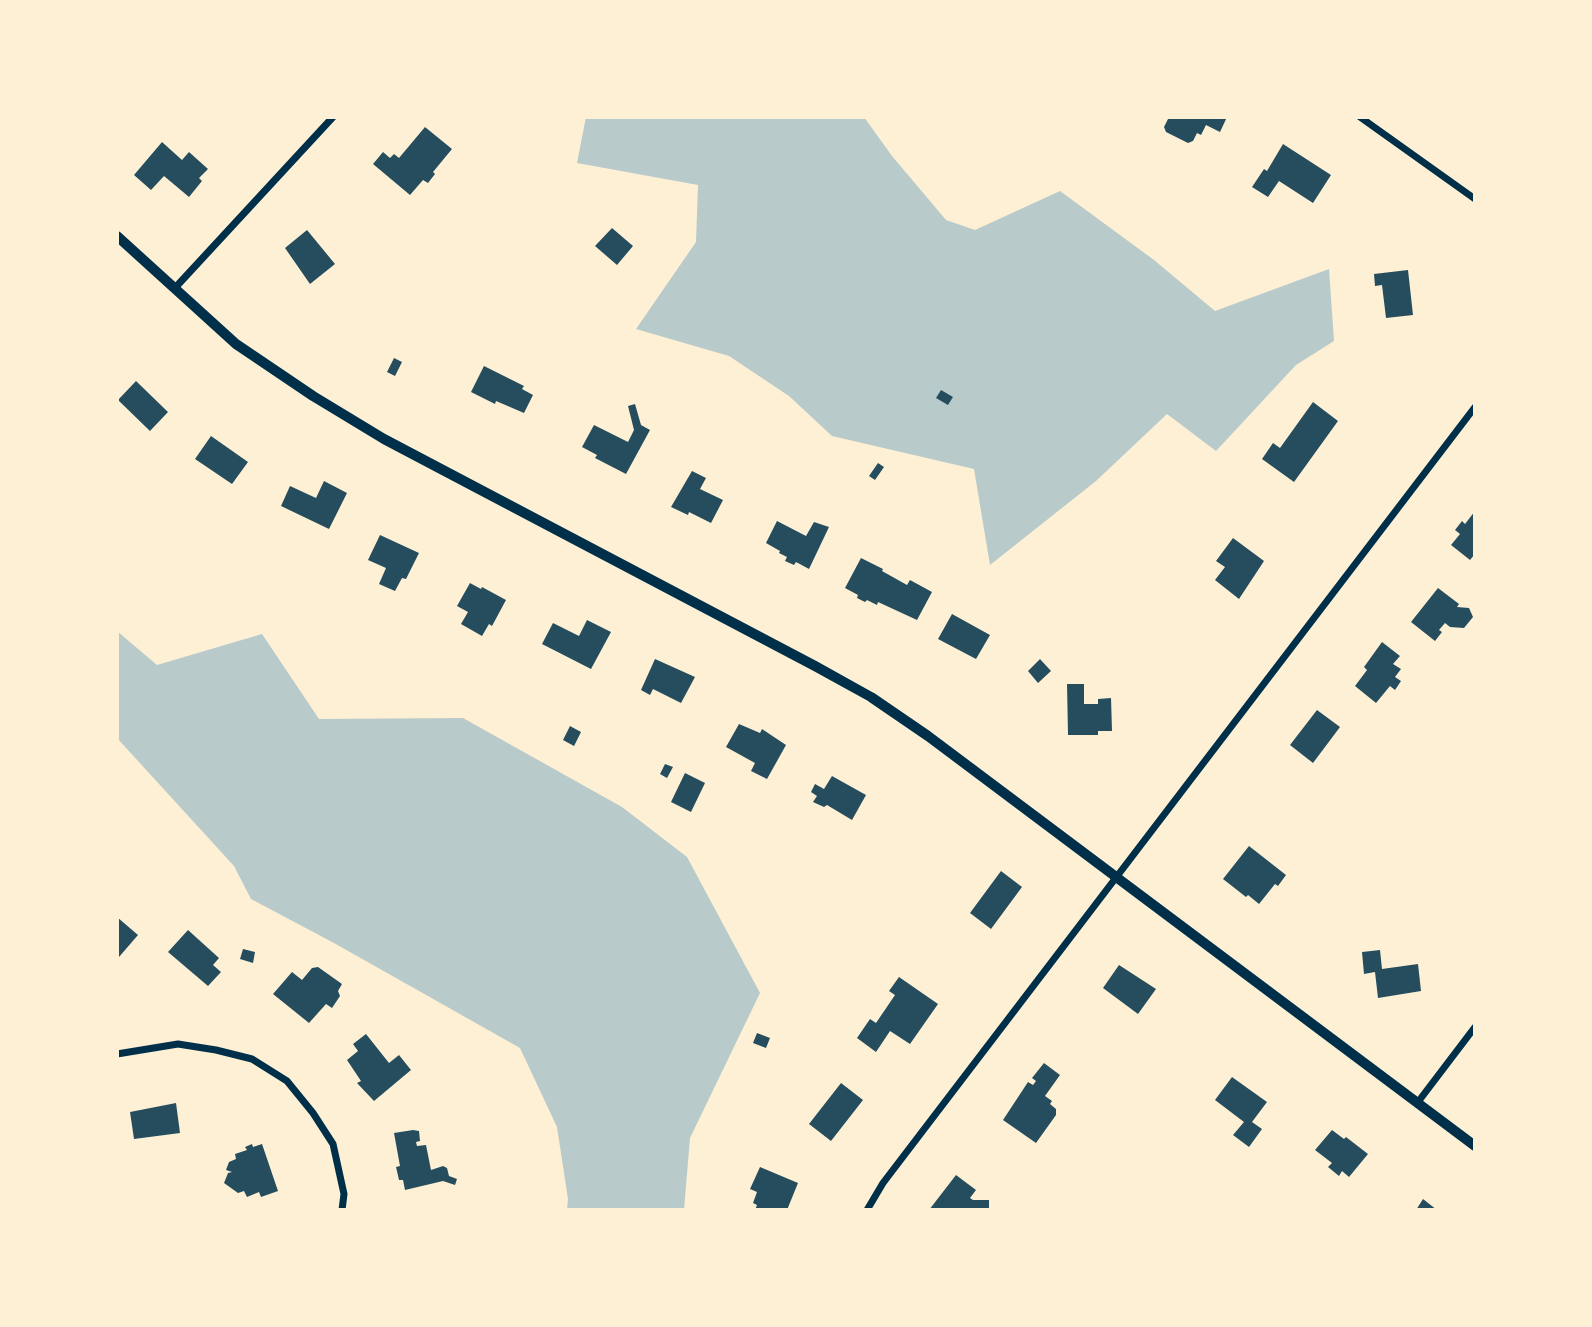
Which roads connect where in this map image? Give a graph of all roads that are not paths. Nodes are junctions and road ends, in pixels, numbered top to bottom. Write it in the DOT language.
graph roads {
  1 [pos="332,117"];
  2 [pos="1360,117"];
  3 [pos="1475,199"];
  4 [pos="117,236"];
  5 [pos="173,290"];
  6 [pos="1475,407"];
  7 [pos="1116,876"];
  8 [pos="1475,1027"];
  9 [pos="117,1054"];
  10 [pos="1418,1102"];
  11 [pos="1475,1146"];
  12 [pos="342,1210"];
  13 [pos="867,1210"];
  1 -- 5 [label="street"];
  2 -- 3 [label="street"];
  4 -- 5 [label="street"];
  5 -- 7 [label="street"];
  6 -- 7 [label="street"];
  7 -- 10 [label="street"];
  7 -- 13 [label="street"];
  8 -- 10 [label="street"];
  9 -- 12 [label="street"];
  10 -- 11 [label="street"];
}
